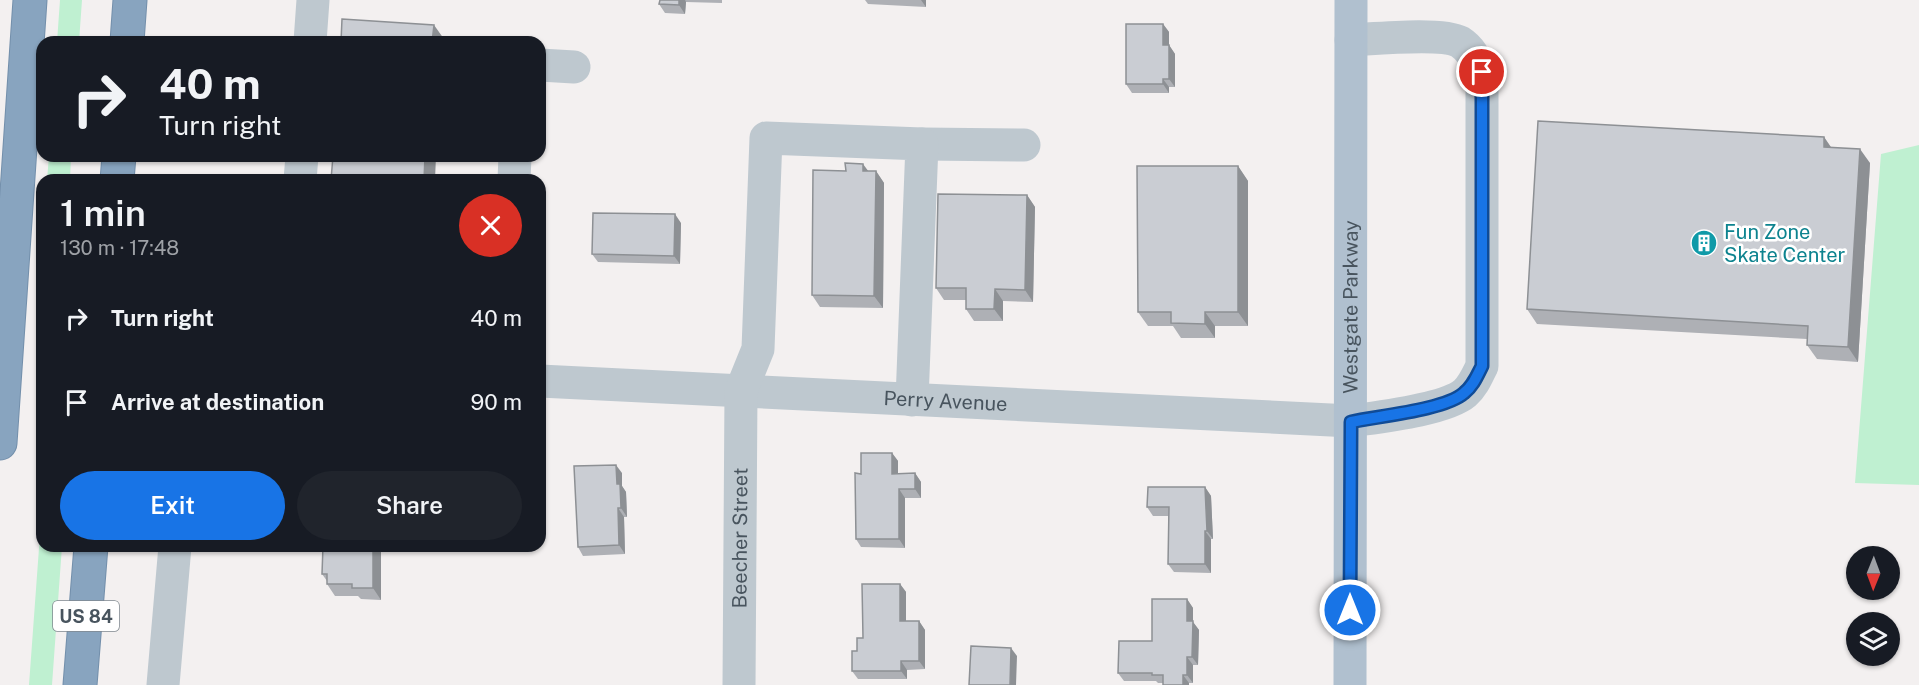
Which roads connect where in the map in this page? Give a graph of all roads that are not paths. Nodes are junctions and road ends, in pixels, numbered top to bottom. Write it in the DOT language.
graph roads {
  1 [pos="30,0"];
  2 [pos="130,0"];
  3 [pos="313,0"];
  4 [pos="1351,0"];
  5 [pos="127,36"];
  6 [pos="310,36"];
  7 [pos="1350,40"];
  8 [pos="546,65"];
  9 [pos="574,67"];
  10 [pos="922,144"];
  11 [pos="1024,145"];
  12 [pos="546,381"];
  13 [pos="741,392"];
  14 [pos="912,400"];
  15 [pos="1351,422"];
  16 [pos="0,442"];
  17 [pos="91,552"];
  18 [pos="174,552"];
  19 [pos="80,685"];
  20 [pos="163,685"];
  21 [pos="740,685"];
  22 [pos="1350,685"];
  1 -- 16 [label="highway"];
  2 -- 5 [label="highway"];
  3 -- 6 [label="street"];
  4 -- 7 [label="main road, Westgate Parkway"];
  7 -- 15 [label="main road, Westgate Parkway"];
  7 -- 15 [label="street, Perry Avenue"];
  8 -- 9 [label="street"];
  10 -- 11 [label="street"];
  10 -- 13 [label="street"];
  10 -- 14 [label="street"];
  12 -- 13 [label="street, Perry Avenue"];
  13 -- 14 [label="street, Perry Avenue"];
  13 -- 21 [label="street, Beecher Street"];
  14 -- 15 [label="street, Perry Avenue"];
  15 -- 22 [label="main road, Westgate Parkway"];
  17 -- 19 [label="highway, US 84"];
  18 -- 20 [label="street"];
}
